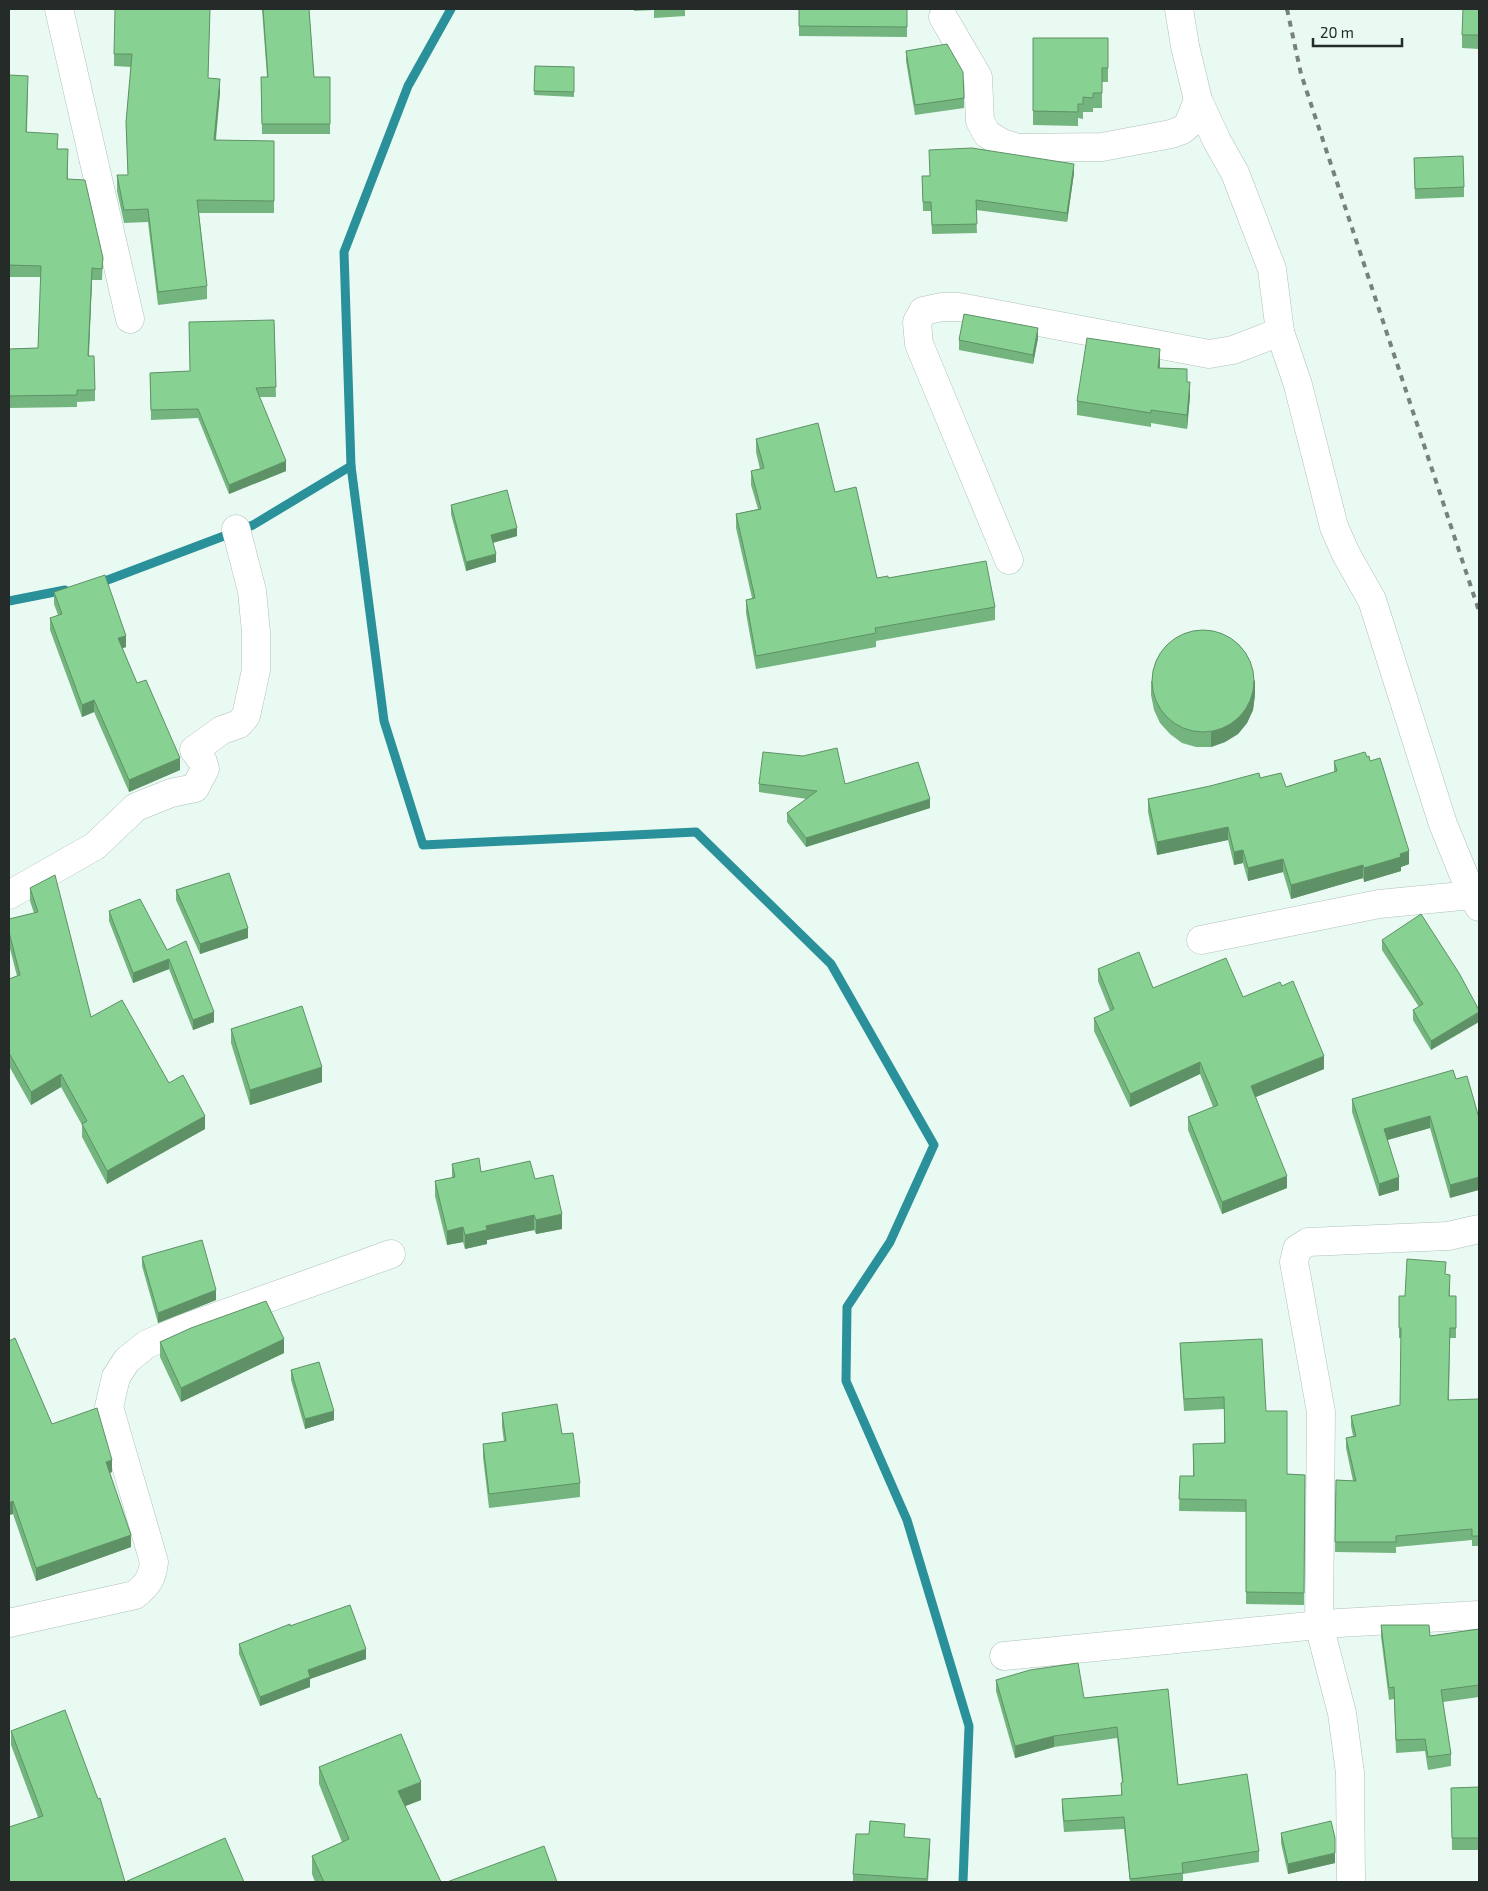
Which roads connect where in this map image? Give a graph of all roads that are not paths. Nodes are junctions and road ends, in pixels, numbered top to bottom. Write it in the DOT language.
graph roads {
  1 [pos="60,9"];
  2 [pos="1179,9"];
  3 [pos="943,17"];
  4 [pos="1198,100"];
  5 [pos="130,319"];
  6 [pos="1280,332"];
  7 [pos="236,529"];
  8 [pos="1009,560"];
  9 [pos="9,895"];
  10 [pos="1476,901"];
  11 [pos="1201,940"];
  12 [pos="1479,1229"];
  13 [pos="391,1254"];
  14 [pos="1479,1614"];
  15 [pos="9,1623"];
  16 [pos="1318,1625"];
  17 [pos="1004,1656"];
  18 [pos="1352,1882"];
  1 -- 5 [label="street"];
  2 -- 4 [label="street"];
  3 -- 4 [label="street"];
  4 -- 6 [label="street"];
  6 -- 8 [label="street"];
  6 -- 10 [label="street"];
  7 -- 9 [label="street"];
  10 -- 11 [label="street"];
  12 -- 16 [label="street"];
  13 -- 15 [label="street"];
  14 -- 16 [label="street"];
  16 -- 17 [label="street"];
  16 -- 18 [label="street"];
}
